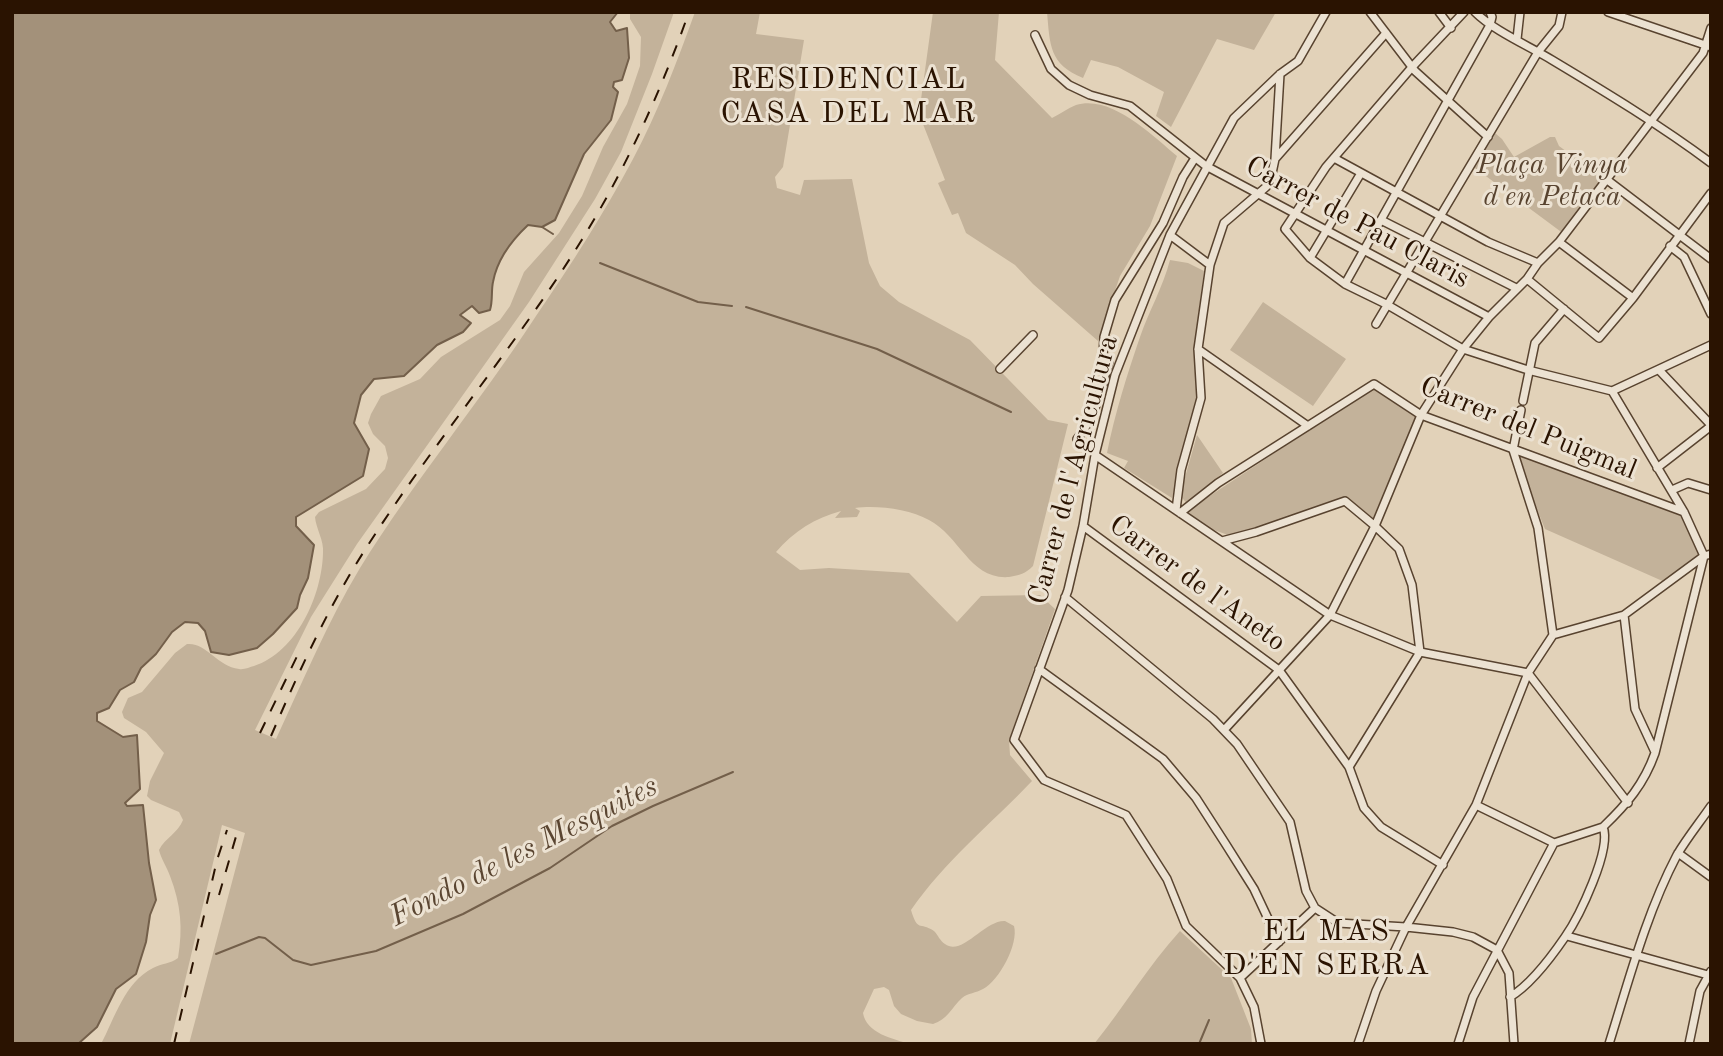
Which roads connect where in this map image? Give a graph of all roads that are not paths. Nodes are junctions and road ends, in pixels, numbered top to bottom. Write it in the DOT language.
graph roads {
  1 [pos="1326,12"];
  2 [pos="1370,12"];
  3 [pos="1439,12"];
  4 [pos="1464,12"];
  5 [pos="1475,12"];
  6 [pos="1490,12"];
  7 [pos="1520,12"];
  8 [pos="1562,12"];
  9 [pos="1608,12"];
  10 [pos="1490,25"];
  11 [pos="1451,28"];
  12 [pos="1711,28"];
  13 [pos="1386,33"];
  14 [pos="1035,35"];
  15 [pos="1517,38"];
  16 [pos="1709,46"];
  17 [pos="1538,52"];
  18 [pos="1413,66"];
  19 [pos="1280,74"];
  20 [pos="1449,99"];
  21 [pos="1652,119"];
  22 [pos="1488,136"];
  23 [pos="1195,158"];
  24 [pos="1334,158"];
  25 [pos="1275,159"];
  26 [pos="1711,163"];
  27 [pos="1206,166"];
  28 [pos="1361,173"];
  29 [pos="1606,179"];
  30 [pos="1396,193"];
  31 [pos="1711,193"];
  32 [pos="1259,194"];
  33 [pos="1294,213"];
  34 [pos="1441,216"];
  35 [pos="1381,220"];
  36 [pos="1326,231"];
  37 [pos="1170,235"];
  38 [pos="1678,235"];
  39 [pos="1426,242"];
  40 [pos="1559,242"];
  41 [pos="1670,246"];
  42 [pos="1364,249"];
  43 [pos="1310,258"];
  44 [pos="1711,259"];
  45 [pos="1538,263"];
  46 [pos="1210,265"];
  47 [pos="1409,273"];
  48 [pos="1527,279"];
  49 [pos="1345,284"];
  50 [pos="1516,288"];
  51 [pos="1633,298"];
  52 [pos="1388,306"];
  53 [pos="1563,309"];
  54 [pos="1711,314"];
  55 [pos="1489,317"];
  56 [pos="1376,324"];
  57 [pos="1033,335"];
  58 [pos="1711,345"];
  59 [pos="1198,349"];
  60 [pos="1463,349"];
  61 [pos="1000,369"];
  62 [pos="1528,370"];
  63 [pos="1659,370"];
  64 [pos="1612,391"];
  65 [pos="1523,401"];
  66 [pos="1521,410"];
  67 [pos="1421,415"];
  68 [pos="1711,425"];
  69 [pos="1308,426"];
  70 [pos="1077,439"];
  71 [pos="1513,450"];
  72 [pos="1095,455"];
  73 [pos="1657,468"];
  74 [pos="1672,489"];
  75 [pos="1711,489"];
  76 [pos="1178,512"];
  77 [pos="1685,512"];
  78 [pos="1083,526"];
  79 [pos="1375,526"];
  80 [pos="1222,541"];
  81 [pos="1707,555"];
  82 [pos="1065,597"];
  83 [pos="1330,615"];
  84 [pos="1624,615"];
  85 [pos="1553,635"];
  86 [pos="1420,652"];
  87 [pos="1040,669"];
  88 [pos="1279,670"];
  89 [pos="1528,673"];
  90 [pos="1224,730"];
  91 [pos="1655,753"];
  92 [pos="1349,768"];
  93 [pos="1628,803"];
  94 [pos="1476,805"];
  95 [pos="1711,806"];
  96 [pos="1603,827"];
  97 [pos="1554,843"];
  98 [pos="1678,853"];
  99 [pos="1443,865"];
  100 [pos="1711,877"];
  101 [pos="1315,908"];
  102 [pos="1406,927"];
  103 [pos="1567,936"];
  104 [pos="1279,942"];
  105 [pos="1497,950"];
  106 [pos="1637,955"];
  107 [pos="1709,973"];
  108 [pos="1240,978"];
  109 [pos="1510,997"];
  110 [pos="1261,1044"];
  111 [pos="1358,1044"];
  112 [pos="1458,1044"];
  113 [pos="1514,1044"];
  114 [pos="1609,1044"];
  115 [pos="1689,1044"];
  1 -- 19 [label="street, Carrer de l'Agricultura"];
  2 -- 13 [label="street"];
  3 -- 11 [label="street"];
  4 -- 11 [label="street"];
  5 -- 10 [label="street"];
  6 -- 10 [label="street"];
  7 -- 15 [label="street"];
  8 -- 17 [label="street"];
  9 -- 16 [label="street"];
  10 -- 15 [label="street"];
  10 -- 20 [label="street"];
  11 -- 18 [label="street"];
  12 -- 16 [label="street"];
  13 -- 18 [label="street"];
  13 -- 25 [label="street"];
  14 -- 23 [label="street, Carrer de Pau Claris"];
  15 -- 17 [label="street"];
  16 -- 21 [label="street"];
  17 -- 21 [label="street"];
  17 -- 22 [label="street"];
  18 -- 20 [label="street"];
  18 -- 24 [label="street"];
  19 -- 25 [label="street"];
  19 -- 27 [label="street, Carrer de l'Agricultura"];
  20 -- 22 [label="street"];
  20 -- 30 [label="street"];
  21 -- 26 [label="street"];
  21 -- 29 [label="street"];
  22 -- 34 [label="street"];
  23 -- 27 [label="street, Carrer de Pau Claris"];
  23 -- 70 [label="street"];
  24 -- 28 [label="street"];
  24 -- 33 [label="street"];
  25 -- 32 [label="street"];
  27 -- 32 [label="street, Carrer de Pau Claris"];
  27 -- 37 [label="street, Carrer de l'Agricultura"];
  28 -- 30 [label="street"];
  28 -- 36 [label="street"];
  29 -- 38 [label="street"];
  29 -- 40 [label="street"];
  30 -- 34 [label="street"];
  30 -- 35 [label="street"];
  31 -- 38 [label="street"];
  32 -- 33 [label="street, Carrer de Pau Claris"];
  32 -- 46 [label="street"];
  33 -- 36 [label="street, Carrer de Pau Claris"];
  33 -- 43 [label="street"];
  34 -- 39 [label="street"];
  34 -- 45 [label="street"];
  35 -- 39 [label="street"];
  35 -- 42 [label="street"];
  36 -- 42 [label="street, Carrer de Pau Claris"];
  36 -- 43 [label="street"];
  37 -- 46 [label="street"];
  37 -- 72 [label="street, Carrer de l'Agricultura"];
  38 -- 41 [label="street"];
  38 -- 44 [label="street"];
  39 -- 47 [label="street"];
  39 -- 50 [label="street"];
  40 -- 45 [label="street"];
  40 -- 51 [label="street"];
  41 -- 51 [label="street"];
  41 -- 54 [label="street"];
  42 -- 47 [label="street, Carrer de Pau Claris"];
  42 -- 49 [label="street"];
  43 -- 49 [label="street"];
  45 -- 48 [label="street"];
  46 -- 59 [label="street"];
  47 -- 52 [label="street"];
  47 -- 55 [label="street, Carrer de Pau Claris"];
  48 -- 50 [label="street"];
  48 -- 53 [label="street"];
  49 -- 52 [label="street"];
  50 -- 55 [label="street"];
  51 -- 53 [label="street"];
  52 -- 56 [label="street"];
  52 -- 60 [label="street"];
  53 -- 62 [label="street"];
  55 -- 60 [label="street"];
  57 -- 61 [label="street"];
  58 -- 63 [label="street"];
  59 -- 69 [label="street"];
  59 -- 76 [label="street"];
  60 -- 62 [label="street"];
  60 -- 67 [label="street"];
  62 -- 64 [label="street"];
  62 -- 65 [label="street"];
  63 -- 64 [label="street"];
  63 -- 68 [label="street"];
  64 -- 73 [label="street"];
  66 -- 71 [label="street"];
  67 -- 69 [label="street, Carrer del Puigmal"];
  67 -- 71 [label="street, Carrer del Puigmal"];
  67 -- 79 [label="street"];
  68 -- 73 [label="street"];
  69 -- 76 [label="street, Carrer del Puigmal"];
  71 -- 77 [label="street, Carrer del Puigmal"];
  71 -- 85 [label="street"];
  72 -- 76 [label="street"];
  72 -- 78 [label="street, Carrer de l'Agricultura"];
  73 -- 74 [label="street"];
  74 -- 75 [label="street"];
  74 -- 77 [label="street"];
  76 -- 80 [label="street"];
  77 -- 81 [label="street"];
  78 -- 82 [label="street, Carrer de l'Agricultura"];
  78 -- 88 [label="street, Carrer de l'Aneto"];
  79 -- 80 [label="street"];
  79 -- 83 [label="street"];
  79 -- 86 [label="street"];
  80 -- 83 [label="street"];
  81 -- 84 [label="street"];
  81 -- 91 [label="street"];
  82 -- 87 [label="street, Carrer de l'Agricultura"];
  82 -- 90 [label="street"];
  83 -- 86 [label="street"];
  83 -- 88 [label="street"];
  84 -- 85 [label="street"];
  84 -- 91 [label="street"];
  85 -- 89 [label="street"];
  86 -- 89 [label="street"];
  86 -- 92 [label="street"];
  87 -- 104 [label="street"];
  87 -- 108 [label="street, Carrer de l'Agricultura"];
  88 -- 90 [label="street"];
  88 -- 92 [label="street, Carrer de l'Aneto"];
  89 -- 93 [label="street"];
  89 -- 94 [label="street"];
  90 -- 101 [label="street"];
  91 -- 93 [label="street"];
  92 -- 99 [label="street, Carrer de l'Aneto"];
  93 -- 96 [label="street"];
  94 -- 97 [label="street"];
  94 -- 99 [label="street"];
  95 -- 98 [label="street"];
  96 -- 97 [label="street"];
  96 -- 103 [label="street"];
  97 -- 105 [label="street"];
  98 -- 100 [label="street"];
  98 -- 106 [label="street"];
  99 -- 102 [label="street"];
  101 -- 102 [label="street"];
  101 -- 104 [label="street"];
  102 -- 105 [label="street"];
  102 -- 111 [label="street"];
  103 -- 106 [label="street"];
  103 -- 109 [label="street"];
  104 -- 108 [label="street"];
  105 -- 109 [label="street"];
  105 -- 112 [label="street"];
  106 -- 107 [label="street"];
  106 -- 114 [label="street"];
  107 -- 115 [label="street"];
  108 -- 110 [label="street"];
  109 -- 113 [label="street"];
}
